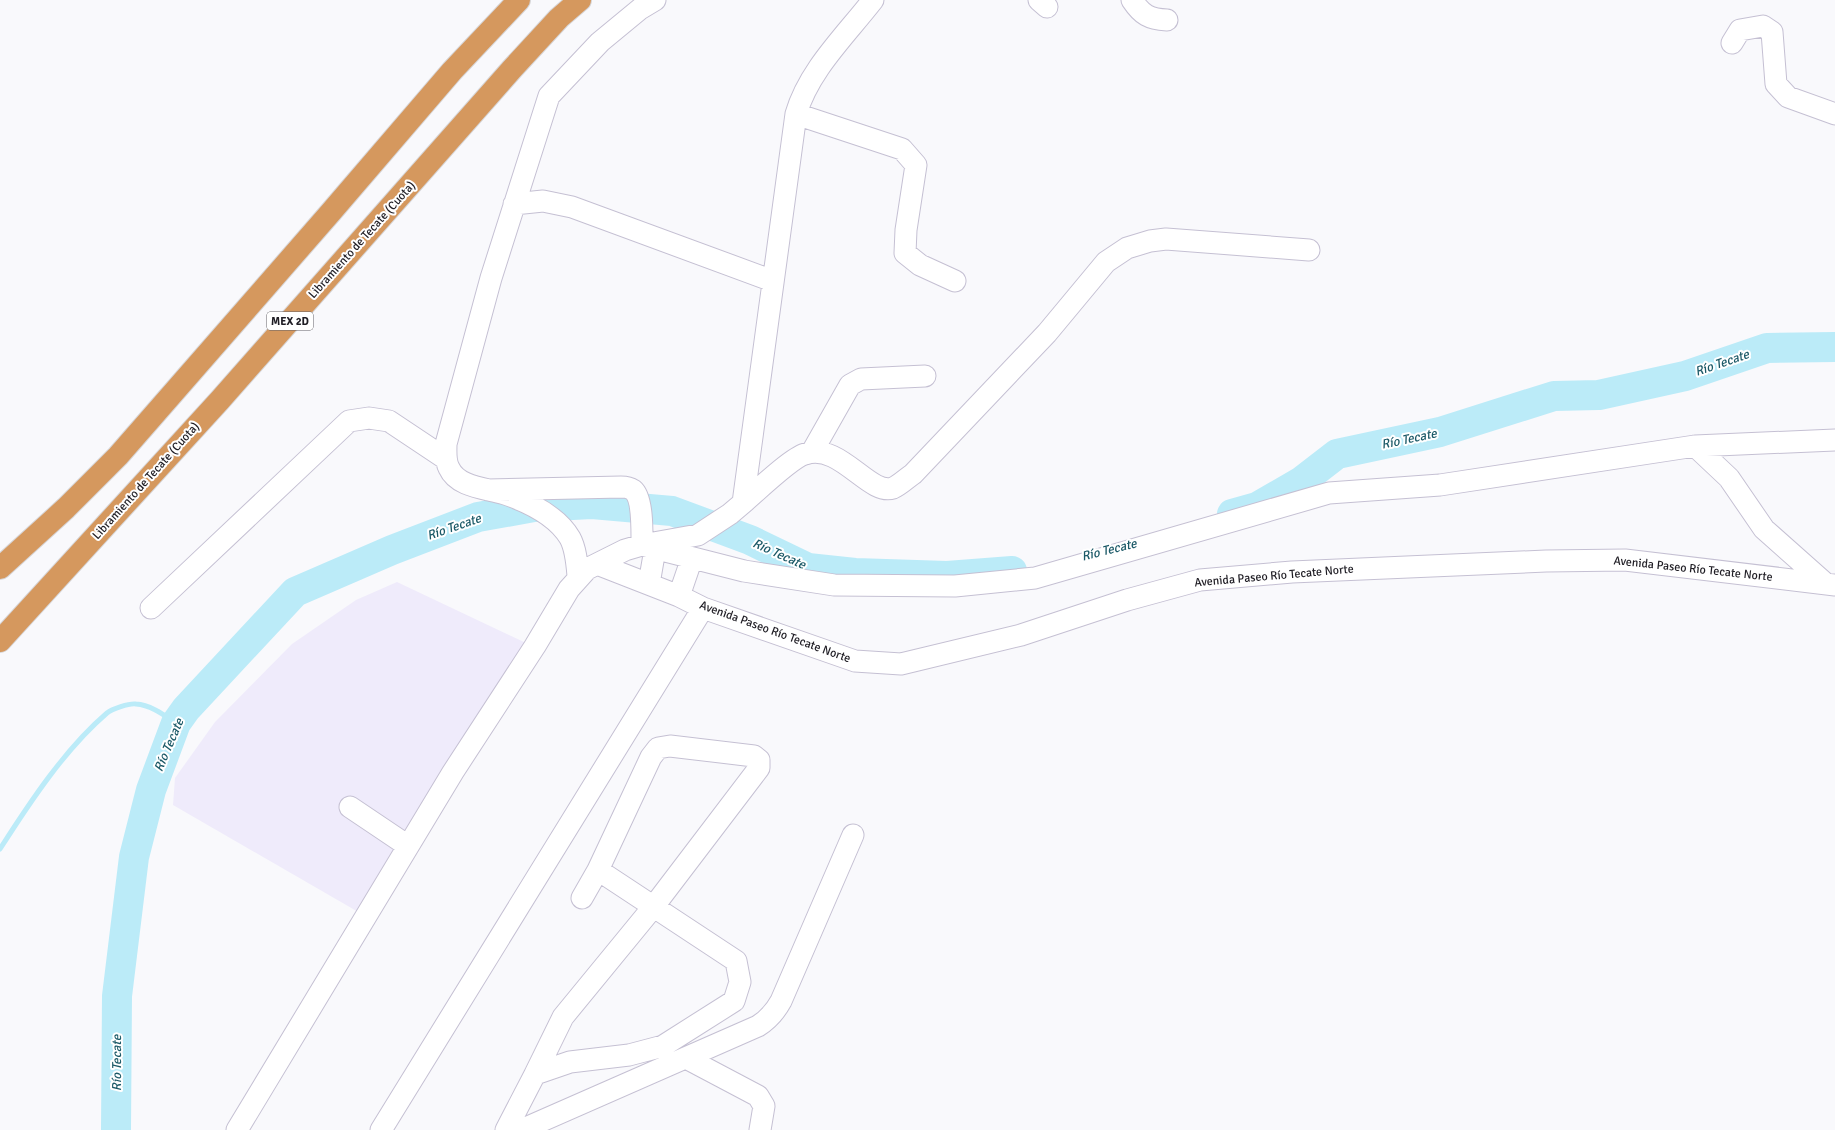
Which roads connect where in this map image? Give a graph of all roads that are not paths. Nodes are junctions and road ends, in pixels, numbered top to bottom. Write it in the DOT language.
graph roads {
  1 [pos="519,0"];
  2 [pos="580,0"];
  3 [pos="655,0"];
  4 [pos="873,0"];
  5 [pos="1132,0"];
  6 [pos="1167,20"];
  7 [pos="1732,43"];
  8 [pos="796,114"];
  9 [pos="1835,114"];
  10 [pos="514,204"];
  11 [pos="1309,250"];
  12 [pos="773,281"];
  13 [pos="955,281"];
  14 [pos="924,376"];
  15 [pos="1835,440"];
  16 [pos="1695,446"];
  17 [pos="812,452"];
  18 [pos="446,459"];
  19 [pos="488,490"];
  20 [pos="737,508"];
  21 [pos="646,540"];
  22 [pos="692,558"];
  23 [pos="597,564"];
  24 [pos="0,568"];
  25 [pos="578,576"];
  26 [pos="648,584"];
  27 [pos="1831,584"];
  28 [pos="679,596"];
  29 [pos="151,608"];
  30 [pos="703,608"];
  31 [pos="0,641"];
  32 [pos="350,807"];
  33 [pos="853,835"];
  34 [pos="408,846"];
  35 [pos="598,870"];
  36 [pos="582,898"];
  37 [pos="654,906"];
  38 [pos="688,1059"];
  39 [pos="535,1074"];
  40 [pos="237,1130"];
  41 [pos="381,1130"];
  42 [pos="506,1130"];
  43 [pos="522,1130"];
  44 [pos="760,1130"];
  1 -- 24 [label="highway, MEX 2D"];
  2 -- 31 [label="highway, Libramiento de Tecate (Cuota) / MEX 2D"];
  3 -- 10 [label="street"];
  4 -- 8 [label="street"];
  5 -- 6 [label="street"];
  7 -- 9 [label="street"];
  8 -- 12 [label="street"];
  8 -- 13 [label="street"];
  10 -- 12 [label="street"];
  10 -- 18 [label="street"];
  11 -- 17 [label="street"];
  12 -- 20 [label="street"];
  14 -- 17 [label="street"];
  15 -- 16 [label="street"];
  16 -- 22 [label="street"];
  16 -- 27 [label="street"];
  17 -- 20 [label="street"];
  18 -- 19 [label="street"];
  18 -- 29 [label="street"];
  19 -- 21 [label="street"];
  19 -- 25 [label="street"];
  20 -- 21 [label="street"];
  21 -- 22 [label="street"];
  21 -- 23 [label="street"];
  21 -- 26 [label="street"];
  22 -- 28 [label="street"];
  23 -- 25 [label="street"];
  23 -- 26 [label="street, Avenida Paseo Río Tecate Norte"];
  25 -- 34 [label="street"];
  26 -- 28 [label="street, Avenida Paseo Río Tecate Norte"];
  27 -- 30 [label="street, Avenida Paseo Río Tecate Norte"];
  28 -- 30 [label="street, Avenida Paseo Río Tecate Norte"];
  30 -- 41 [label="street"];
  32 -- 34 [label="street"];
  33 -- 38 [label="street"];
  34 -- 40 [label="street"];
  35 -- 36 [label="street"];
  35 -- 37 [label="street"];
  35 -- 37 [label="street"];
  37 -- 39 [label="street"];
  37 -- 39 [label="street"];
  38 -- 43 [label="street"];
  38 -- 44 [label="street"];
  39 -- 42 [label="street"];
}
